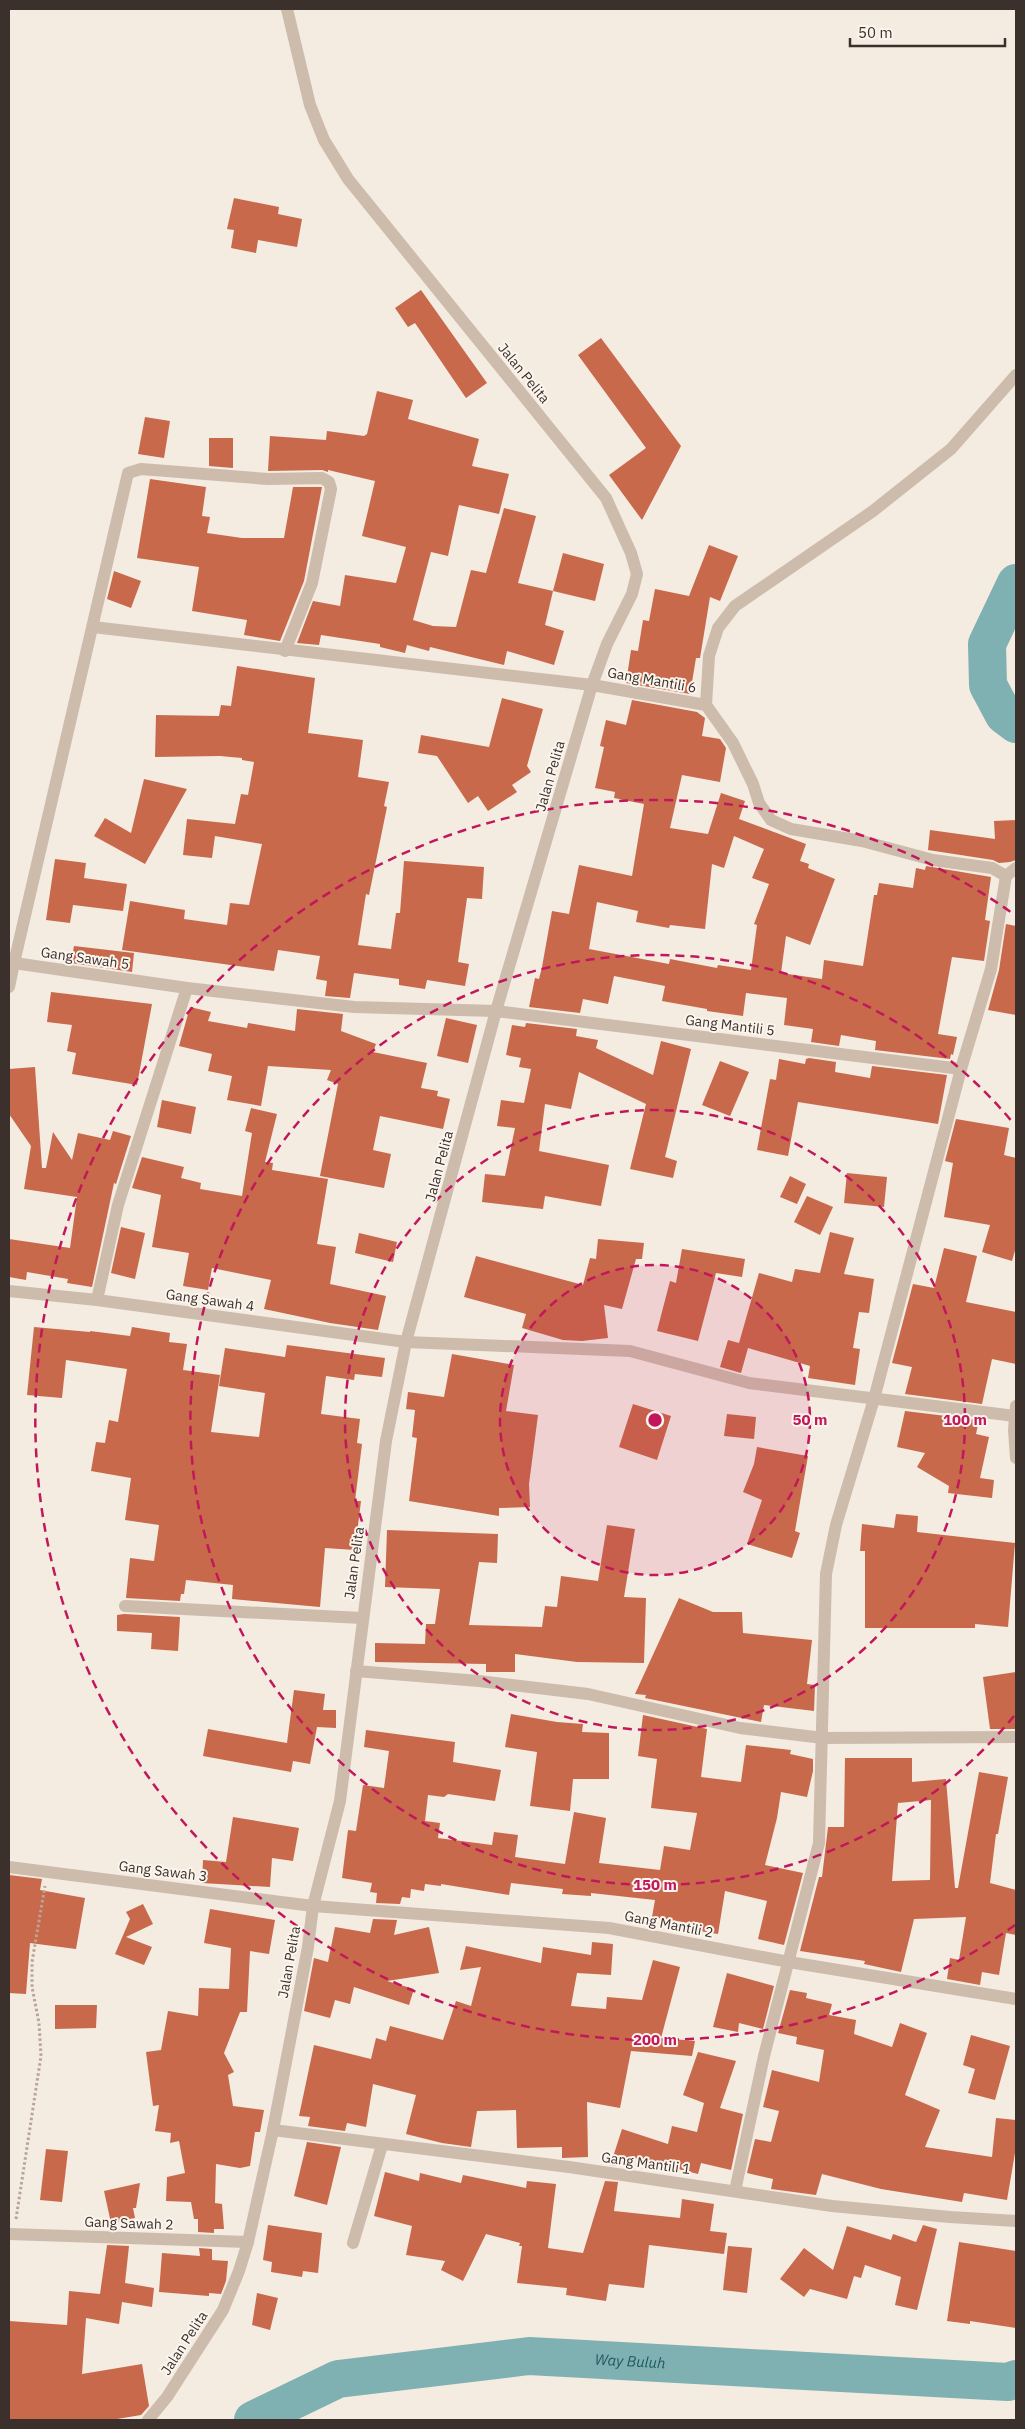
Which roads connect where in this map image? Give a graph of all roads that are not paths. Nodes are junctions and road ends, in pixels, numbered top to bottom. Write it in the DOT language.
graph roads {
  1 [pos="287,9"];
  2 [pos="1016,375"];
  3 [pos="93,627"];
  4 [pos="285,651"];
  5 [pos="592,685"];
  6 [pos="706,705"];
  7 [pos="1016,868"];
  8 [pos="1006,876"];
  9 [pos="14,963"];
  10 [pos="9,987"];
  11 [pos="188,988"];
  12 [pos="496,1011"];
  13 [pos="961,1069"];
  14 [pos="9,1291"];
  15 [pos="97,1300"];
  16 [pos="406,1342"];
  17 [pos="874,1399"];
  18 [pos="1016,1411"];
  19 [pos="1016,1458"];
  20 [pos="125,1606"];
  21 [pos="362,1618"];
  22 [pos="356,1671"];
  23 [pos="1016,1737"];
  24 [pos="823,1738"];
  25 [pos="9,1867"];
  26 [pos="313,1906"];
  27 [pos="789,1962"];
  28 [pos="1016,1999"];
  29 [pos="273,2130"];
  30 [pos="382,2145"];
  31 [pos="736,2191"];
  32 [pos="1016,2220"];
  33 [pos="11,2234"];
  34 [pos="248,2242"];
  35 [pos="353,2243"];
  36 [pos="148,2420"];
  1 -- 5 [label="street, Jalan Pelita"];
  2 -- 6 [label="street"];
  3 -- 4 [label="street, Gang Mantili 6"];
  3 -- 4 [label="street"];
  3 -- 9 [label="street"];
  4 -- 5 [label="street, Gang Mantili 6"];
  5 -- 6 [label="street, Gang Mantili 6"];
  5 -- 12 [label="street, Jalan Pelita"];
  6 -- 8 [label="street"];
  7 -- 8 [label="street"];
  8 -- 13 [label="street"];
  9 -- 10 [label="street"];
  9 -- 11 [label="street, Gang Sawah 5"];
  11 -- 12 [label="street, Gang Sawah 5"];
  11 -- 15 [label="street"];
  12 -- 13 [label="street, Gang Mantili 5"];
  12 -- 16 [label="street, Jalan Pelita"];
  13 -- 17 [label="street"];
  14 -- 15 [label="street, Gang Sawah 4"];
  15 -- 16 [label="street, Gang Sawah 4"];
  16 -- 17 [label="street, Gang Sawah 4"];
  16 -- 21 [label="street, Jalan Pelita"];
  17 -- 18 [label="street, Gang Sawah 4"];
  17 -- 24 [label="street"];
  18 -- 19 [label="street"];
  20 -- 21 [label="street"];
  21 -- 22 [label="street, Jalan Pelita"];
  22 -- 24 [label="street"];
  22 -- 26 [label="street, Jalan Pelita"];
  23 -- 24 [label="street"];
  24 -- 27 [label="street"];
  25 -- 26 [label="street, Gang Sawah 3"];
  26 -- 27 [label="street, Gang Mantili 2"];
  26 -- 29 [label="street, Jalan Pelita"];
  27 -- 28 [label="street, Gang Mantili 2"];
  27 -- 31 [label="street"];
  29 -- 30 [label="street, Gang Mantili 1"];
  29 -- 34 [label="street, Jalan Pelita"];
  30 -- 31 [label="street, Gang Mantili 1"];
  30 -- 35 [label="street"];
  31 -- 32 [label="street, Gang Mantili 1"];
  33 -- 34 [label="street, Gang Sawah 2"];
  34 -- 36 [label="street, Jalan Pelita"];
}
